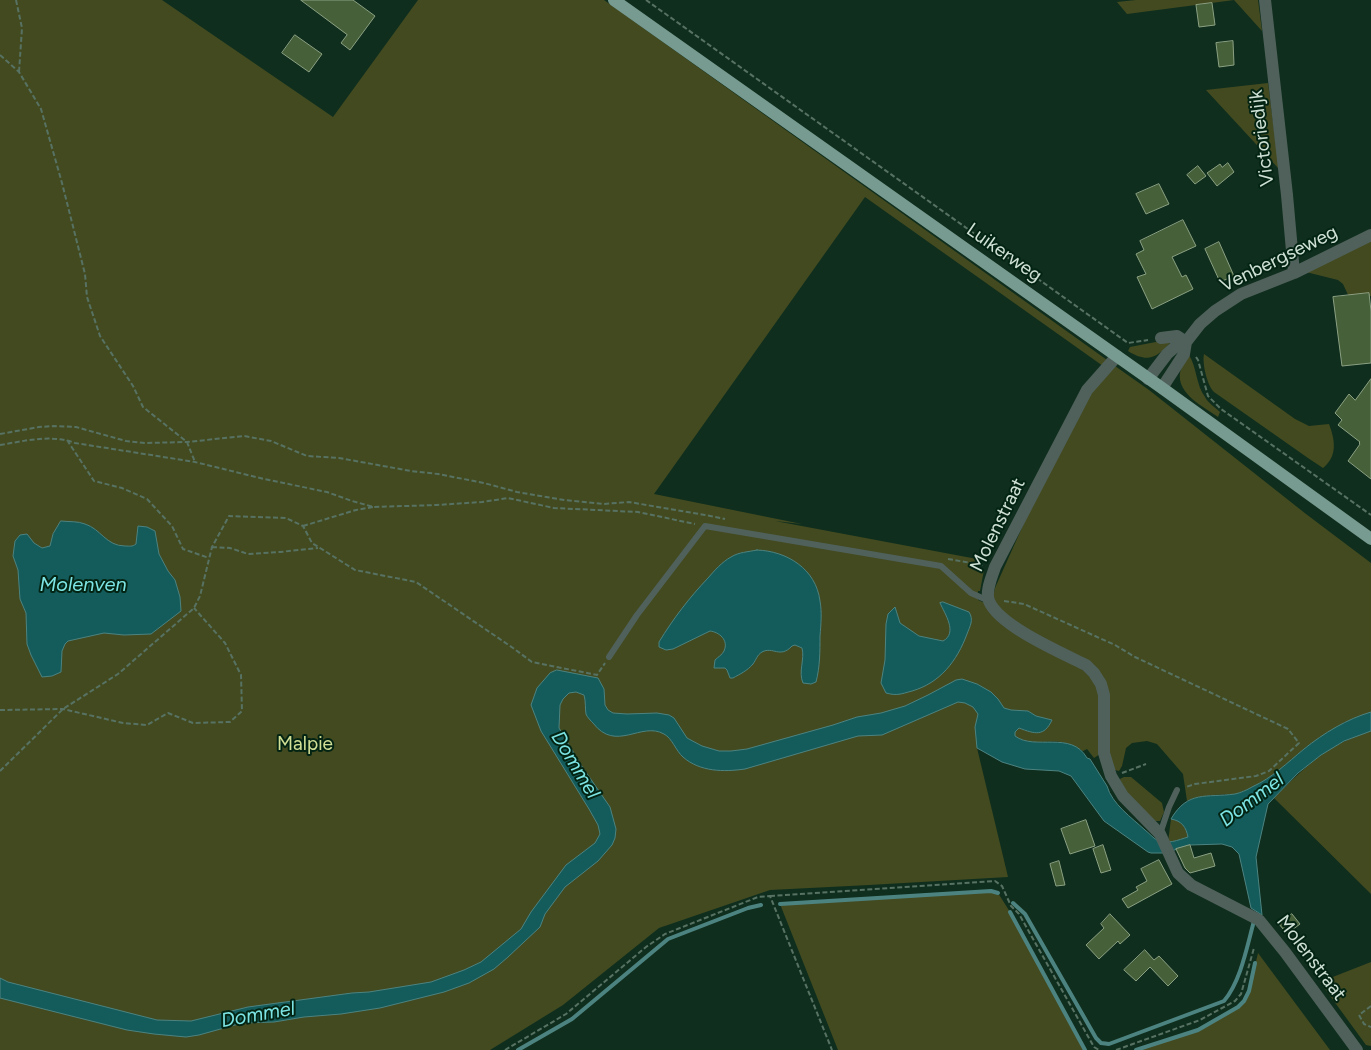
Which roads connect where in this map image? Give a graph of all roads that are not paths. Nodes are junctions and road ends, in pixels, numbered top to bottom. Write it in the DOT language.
graph roads {
  1 [pos="614,0"];
  2 [pos="1265,0"];
  3 [pos="1371,235"];
  4 [pos="1294,272"];
  5 [pos="1161,338"];
  6 [pos="1186,342"];
  7 [pos="1117,356"];
  8 [pos="1148,379"];
  9 [pos="1162,388"];
  10 [pos="1371,539"];
  11 [pos="989,601"];
  12 [pos="609,657"];
  13 [pos="1177,790"];
  14 [pos="1164,843"];
  15 [pos="1357,1050"];
  1 -- 7 [label="main road, Luikerweg"];
  2 -- 4 [label="street, Victoriedijk"];
  3 -- 4 [label="street, Venbergseweg"];
  4 -- 6 [label="street, Venbergseweg"];
  5 -- 6 [label="street"];
  6 -- 8 [label="street, Venbergseweg"];
  6 -- 9 [label="street, Venbergseweg"];
  7 -- 8 [label="main road, Luikerweg"];
  7 -- 11 [label="street, Molenstraat"];
  8 -- 9 [label="main road, Luikerweg"];
  9 -- 10 [label="main road, Luikerweg"];
  11 -- 12 [label="lane"];
  11 -- 14 [label="street, Molenstraat"];
  13 -- 14 [label="lane"];
  14 -- 15 [label="street, Molenstraat"];
}
